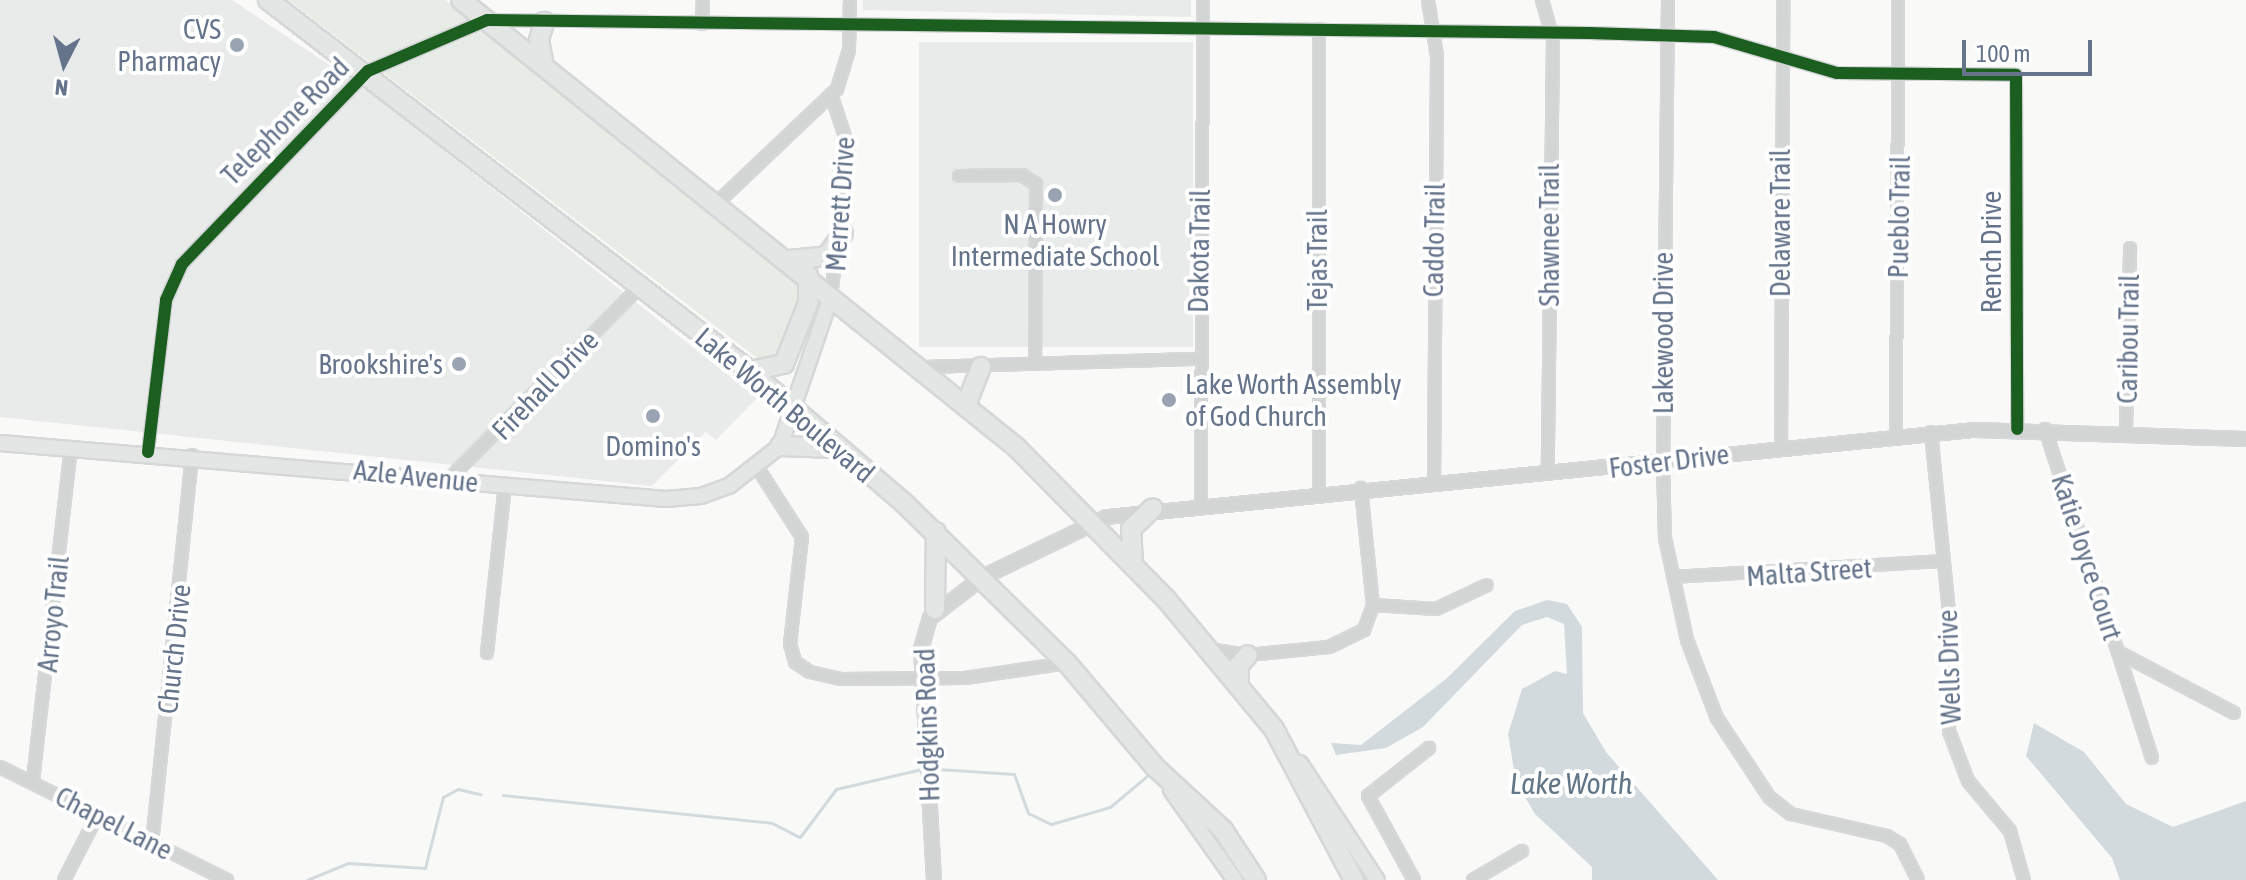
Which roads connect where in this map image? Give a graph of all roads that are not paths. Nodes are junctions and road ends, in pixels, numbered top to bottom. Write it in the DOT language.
graph roads {
  1 [pos="268,0"];
  2 [pos="461,0"];
  3 [pos="703,0"];
  4 [pos="850,0"];
  5 [pos="1203,0"];
  6 [pos="1428,0"];
  7 [pos="1542,0"];
  8 [pos="1668,0"];
  9 [pos="1783,0"];
  10 [pos="1898,0"];
  11 [pos="487,20"];
  12 [pos="544,22"];
  13 [pos="702,24"];
  14 [pos="850,26"];
  15 [pos="1203,26"];
  16 [pos="1319,29"];
  17 [pos="1435,31"];
  18 [pos="1552,34"];
  19 [pos="1668,36"];
  20 [pos="1782,57"];
  21 [pos="544,66"];
  22 [pos="368,71"];
  23 [pos="2016,75"];
  24 [pos="1901,76"];
  25 [pos="831,94"];
  26 [pos="959,176"];
  27 [pos="717,203"];
  28 [pos="843,233"];
  29 [pos="2130,248"];
  30 [pos="790,260"];
  31 [pos="808,275"];
  32 [pos="639,288"];
  33 [pos="831,296"];
  34 [pos="1197,359"];
  35 [pos="1035,364"];
  36 [pos="921,367"];
  37 [pos="981,367"];
  38 [pos="750,371"];
  39 [pos="966,405"];
  40 [pos="795,412"];
  41 [pos="2017,429"];
  42 [pos="2045,429"];
  43 [pos="2126,429"];
  44 [pos="1931,432"];
  45 [pos="1896,435"];
  46 [pos="2246,439"];
  47 [pos="0,443"];
  48 [pos="780,446"];
  49 [pos="1781,446"];
  50 [pos="71,447"];
  51 [pos="841,450"];
  52 [pos="148,452"];
  53 [pos="192,455"];
  54 [pos="1663,463"];
  55 [pos="757,467"];
  56 [pos="1548,472"];
  57 [pos="449,479"];
  58 [pos="1434,481"];
  59 [pos="505,485"];
  60 [pos="1361,488"];
  61 [pos="1319,491"];
  62 [pos="1201,503"];
  63 [pos="1153,508"];
  64 [pos="1094,522"];
  65 [pos="936,532"];
  66 [pos="1944,561"];
  67 [pos="1133,564"];
  68 [pos="983,577"];
  69 [pos="1673,577"];
  70 [pos="1487,585"];
  71 [pos="1373,605"];
  72 [pos="935,609"];
  73 [pos="1209,649"];
  74 [pos="2118,652"];
  75 [pos="487,653"];
  76 [pos="1248,655"];
  77 [pos="1067,663"];
  78 [pos="922,679"];
  79 [pos="1239,685"];
  80 [pos="2234,713"];
  81 [pos="1274,729"];
  82 [pos="1429,748"];
  83 [pos="2152,758"];
  84 [pos="0,767"];
  85 [pos="1155,767"];
  86 [pos="33,780"];
  87 [pos="97,816"];
  88 [pos="152,843"];
  89 [pos="1522,851"];
  90 [pos="64,880"];
  91 [pos="227,880"];
  92 [pos="934,880"];
  93 [pos="1235,880"];
  94 [pos="1256,880"];
  95 [pos="1354,880"];
  96 [pos="1377,880"];
  97 [pos="1414,880"];
  98 [pos="1473,880"];
  99 [pos="1918,880"];
  100 [pos="2024,880"];
  1 -- 22 [label="highway, Lake Worth Boulevard"];
  2 -- 11 [label="highway"];
  3 -- 13 [label="street"];
  4 -- 14 [label="street, Merrett Drive"];
  5 -- 15 [label="street, Dakota Trail"];
  6 -- 17 [label="street, Caddo Trail"];
  7 -- 18 [label="street, Shawnee Trail"];
  8 -- 19 [label="street, Lakewood Drive"];
  9 -- 20 [label="street, Delaware Trail"];
  10 -- 24 [label="street, Pueblo Trail"];
  11 -- 12 [label="street, Telephone Road"];
  11 -- 21 [label="highway"];
  11 -- 22 [label="street, Telephone Road"];
  12 -- 13 [label="street, Telephone Road"];
  12 -- 21 [label="highway"];
  13 -- 14 [label="street, Telephone Road"];
  14 -- 15 [label="street, Telephone Road"];
  14 -- 25 [label="street, Merrett Drive"];
  15 -- 16 [label="street, Telephone Road"];
  15 -- 34 [label="street, Dakota Trail"];
  16 -- 17 [label="street, Telephone Road"];
  16 -- 61 [label="street, Tejas Trail"];
  17 -- 18 [label="street, Telephone Road"];
  17 -- 58 [label="street, Caddo Trail"];
  18 -- 19 [label="street, Telephone Road"];
  18 -- 56 [label="street, Shawnee Trail"];
  19 -- 20 [label="street, Telephone Road"];
  19 -- 54 [label="street, Lakewood Drive"];
  20 -- 24 [label="street, Telephone Road"];
  20 -- 49 [label="street, Delaware Trail"];
  21 -- 27 [label="highway"];
  22 -- 32 [label="highway, Lake Worth Boulevard"];
  22 -- 52 [label="street, Telephone Road"];
  23 -- 24 [label="street, Telephone Road"];
  23 -- 41 [label="street, Rench Drive"];
  24 -- 45 [label="street, Pueblo Trail"];
  25 -- 27 [label="street"];
  25 -- 28 [label="street, Merrett Drive"];
  26 -- 35 [label="street"];
  27 -- 30 [label="highway"];
  28 -- 30 [label="highway"];
  28 -- 33 [label="street, Merrett Drive"];
  29 -- 43 [label="street, Caribou Trail"];
  30 -- 31 [label="highway"];
  31 -- 33 [label="highway"];
  31 -- 38 [label="highway"];
  32 -- 38 [label="highway, Lake Worth Boulevard"];
  32 -- 57 [label="street, Firehall Drive"];
  33 -- 36 [label="highway"];
  33 -- 40 [label="main road, Merrett Drive"];
  34 -- 35 [label="street"];
  34 -- 62 [label="street, Dakota Trail"];
  35 -- 37 [label="street"];
  36 -- 37 [label="street"];
  36 -- 39 [label="highway"];
  37 -- 39 [label="highway"];
  38 -- 40 [label="highway, Lake Worth Boulevard"];
  39 -- 64 [label="highway"];
  40 -- 48 [label="main road, Azle Avenue"];
  40 -- 51 [label="highway, Lake Worth Boulevard"];
  41 -- 42 [label="street, Foster Drive"];
  41 -- 44 [label="street, Foster Drive"];
  42 -- 43 [label="street, Foster Drive"];
  42 -- 74 [label="street, Katie Joyce Court"];
  43 -- 46 [label="street, Foster Drive"];
  44 -- 45 [label="street, Foster Drive"];
  44 -- 66 [label="street, Wells Drive"];
  45 -- 49 [label="street, Foster Drive"];
  47 -- 50 [label="main road, Azle Avenue"];
  48 -- 51 [label="highway"];
  48 -- 55 [label="main road, Azle Avenue"];
  49 -- 54 [label="street, Foster Drive"];
  50 -- 52 [label="main road, Azle Avenue"];
  50 -- 86 [label="street, Arroyo Trail"];
  51 -- 65 [label="highway, Lake Worth Boulevard"];
  52 -- 53 [label="main road, Azle Avenue"];
  53 -- 57 [label="main road, Azle Avenue"];
  53 -- 88 [label="street, Church Drive"];
  54 -- 56 [label="street, Foster Drive"];
  54 -- 69 [label="street, Lakewood Drive"];
  55 -- 59 [label="main road, Azle Avenue"];
  55 -- 78 [label="street"];
  56 -- 58 [label="street, Foster Drive"];
  57 -- 59 [label="main road, Azle Avenue"];
  58 -- 60 [label="street, Foster Drive"];
  59 -- 75 [label="street"];
  60 -- 61 [label="street, Foster Drive"];
  60 -- 71 [label="street"];
  61 -- 62 [label="street, Foster Drive"];
  62 -- 63 [label="street, Foster Drive"];
  63 -- 64 [label="street, Foster Drive"];
  63 -- 67 [label="highway"];
  64 -- 67 [label="highway"];
  64 -- 68 [label="street, Hodgkins Road"];
  65 -- 68 [label="highway, Lake Worth Boulevard"];
  65 -- 72 [label="highway"];
  66 -- 69 [label="street, Malta Street"];
  66 -- 100 [label="street, Wells Drive"];
  67 -- 73 [label="highway"];
  68 -- 72 [label="street, Hodgkins Road"];
  68 -- 77 [label="highway, Lake Worth Boulevard"];
  69 -- 99 [label="street, Lakewood Drive"];
  70 -- 71 [label="street"];
  71 -- 76 [label="street"];
  72 -- 78 [label="street, Hodgkins Road"];
  73 -- 76 [label="street"];
  73 -- 79 [label="highway"];
  74 -- 80 [label="street, Katie Joyce Court"];
  74 -- 83 [label="street"];
  76 -- 79 [label="highway"];
  77 -- 78 [label="street"];
  77 -- 85 [label="highway, Lake Worth Boulevard"];
  78 -- 92 [label="street, Hodgkins Road"];
  79 -- 81 [label="highway"];
  81 -- 95 [label="highway"];
  81 -- 96 [label="main road"];
  82 -- 97 [label="street"];
  84 -- 86 [label="street, Chapel Lane"];
  85 -- 93 [label="main road, Lake Worth Boulevard"];
  85 -- 94 [label="highway"];
  86 -- 87 [label="street, Chapel Lane"];
  87 -- 88 [label="street, Chapel Lane"];
  87 -- 90 [label="street"];
  88 -- 91 [label="street, Chapel Lane"];
  89 -- 98 [label="street"];
}
